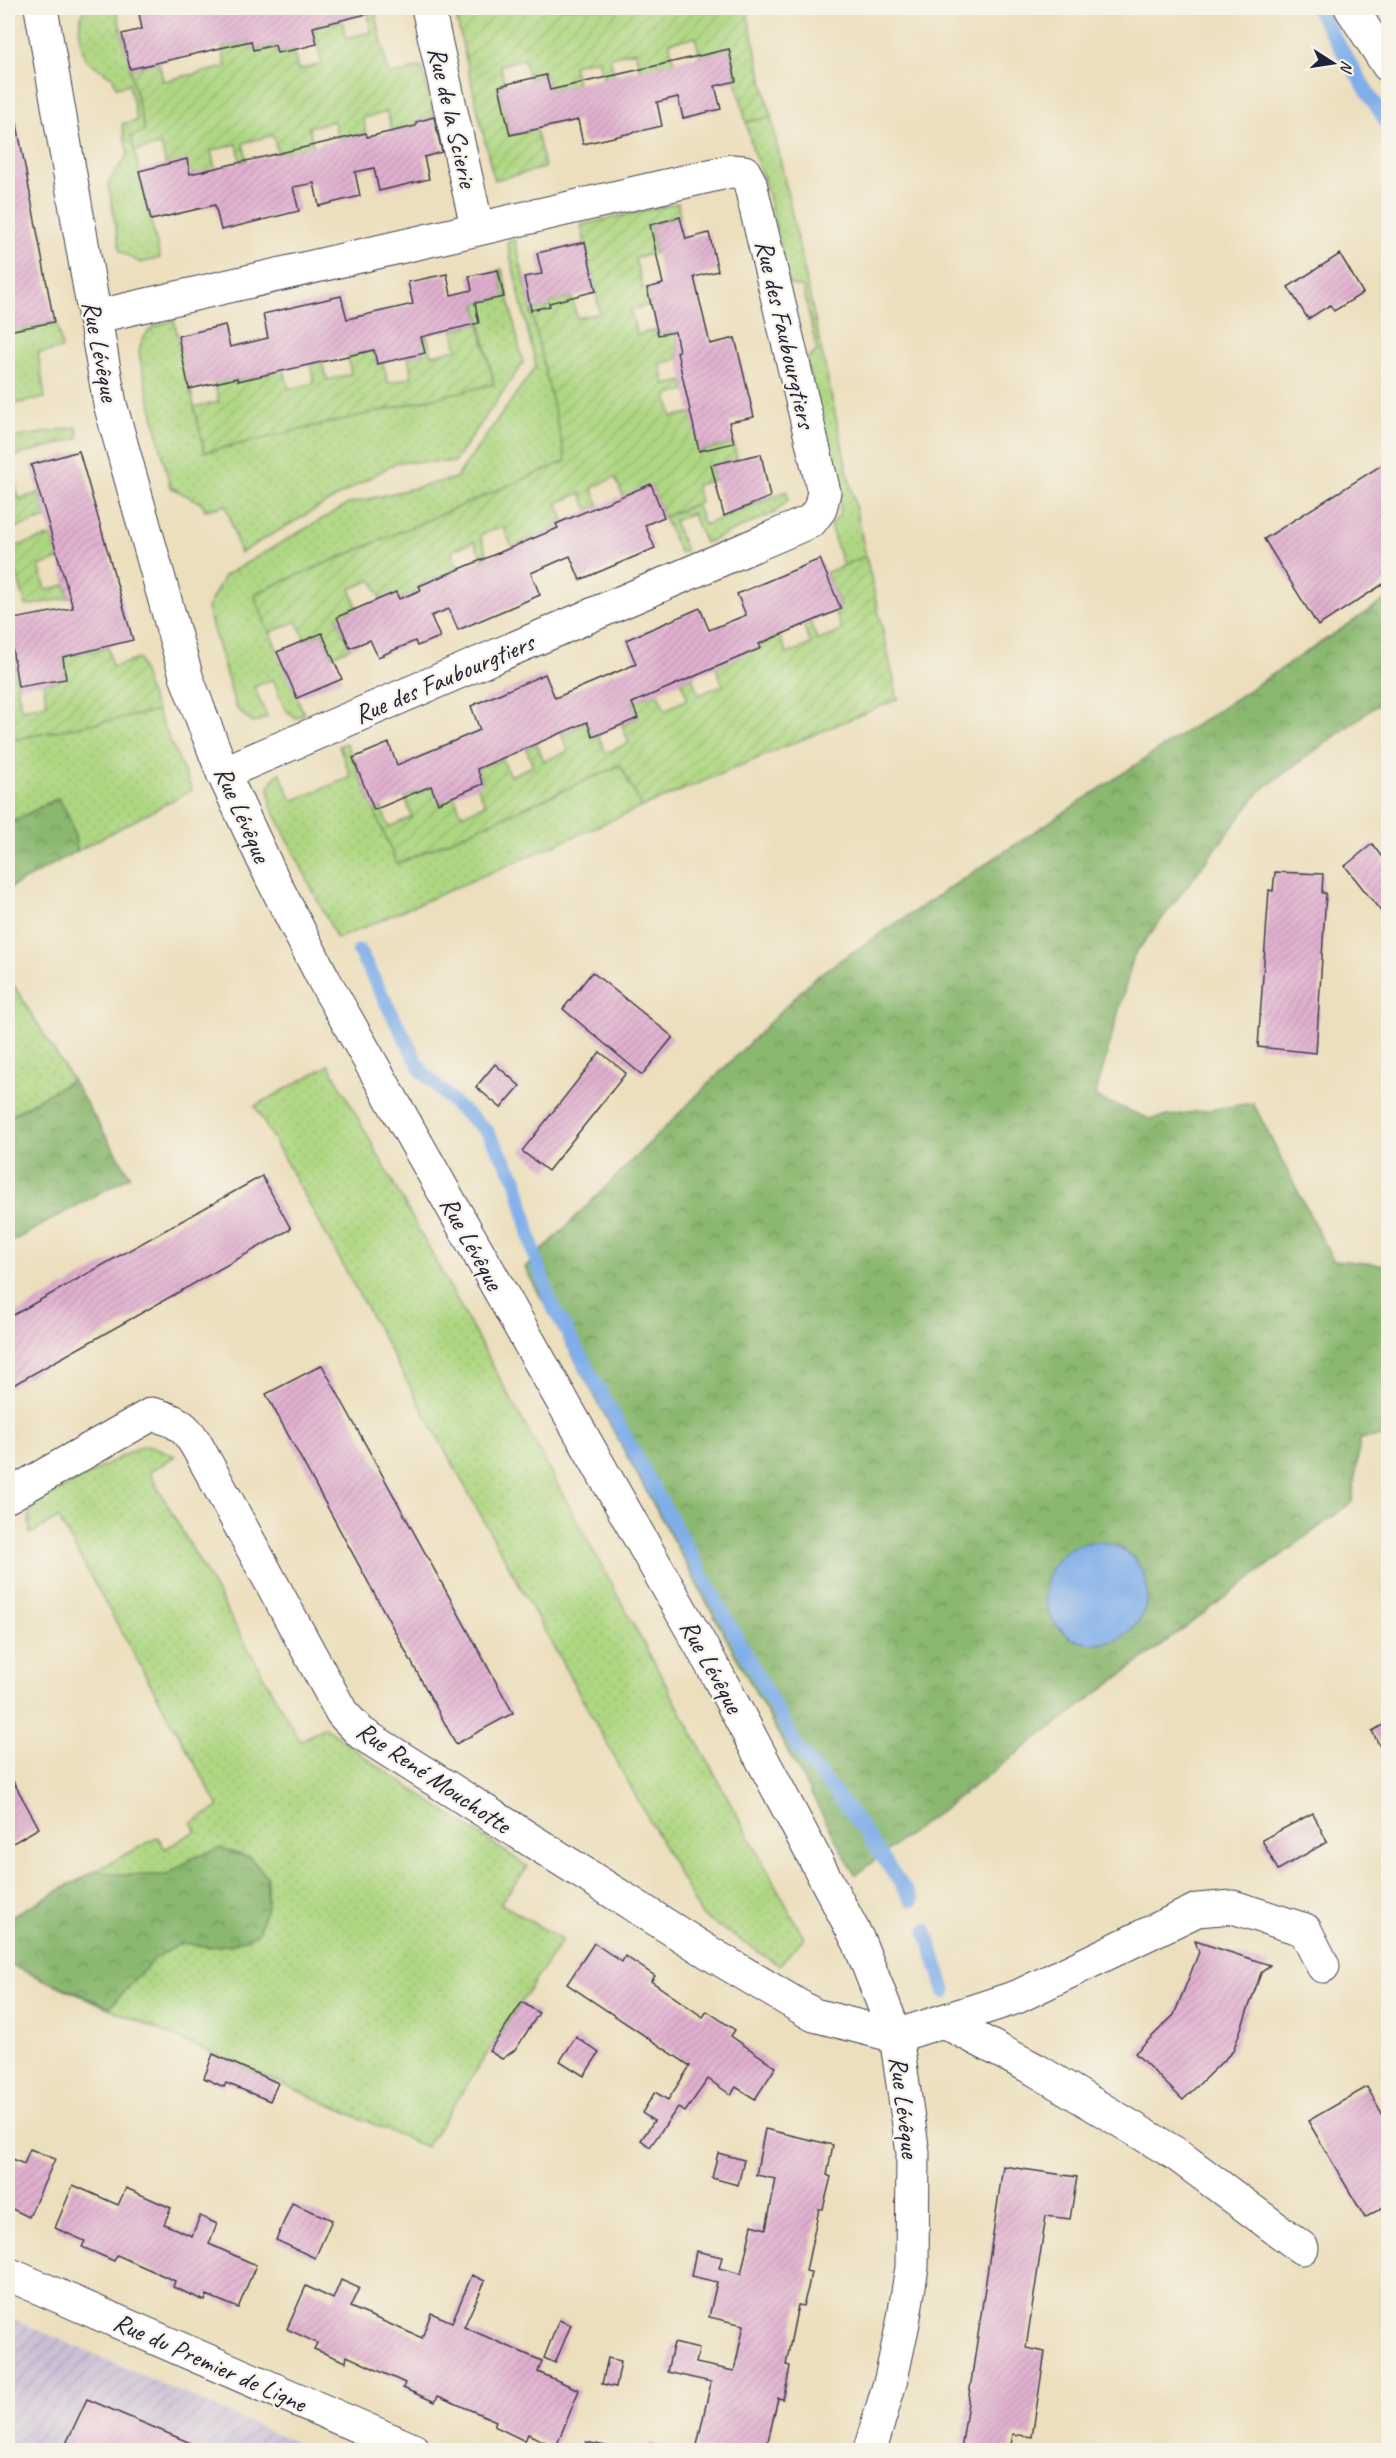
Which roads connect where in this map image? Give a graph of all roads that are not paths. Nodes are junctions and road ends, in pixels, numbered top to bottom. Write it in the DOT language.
graph roads {
  1 [pos="41,8"];
  2 [pos="428,8"];
  3 [pos="1351,8"];
  4 [pos="1389,65"];
  5 [pos="477,227"];
  6 [pos="94,317"];
  7 [pos="223,773"];
  8 [pos="8,1496"];
  9 [pos="1323,1966"];
  10 [pos="943,2021"];
  11 [pos="896,2036"];
  12 [pos="1302,2248"];
  13 [pos="8,2274"];
  14 [pos="413,2451"];
  15 [pos="870,2451"];
  1 -- 6 [label="street, Rue Lévêque"];
  2 -- 5 [label="street, Rue de la Scierie"];
  3 -- 4 [label="street"];
  5 -- 6 [label="street, Rue des Faubourgtiers"];
  5 -- 7 [label="street, Rue des Faubourgtiers"];
  6 -- 7 [label="street, Rue Lévêque"];
  7 -- 11 [label="street, Rue Lévêque"];
  8 -- 11 [label="street, Rue René Mouchotte"];
  9 -- 10 [label="street"];
  10 -- 11 [label="street"];
  10 -- 12 [label="street"];
  11 -- 15 [label="street, Rue Lévêque"];
  13 -- 14 [label="street, Rue du Premier de Ligne"];
}
